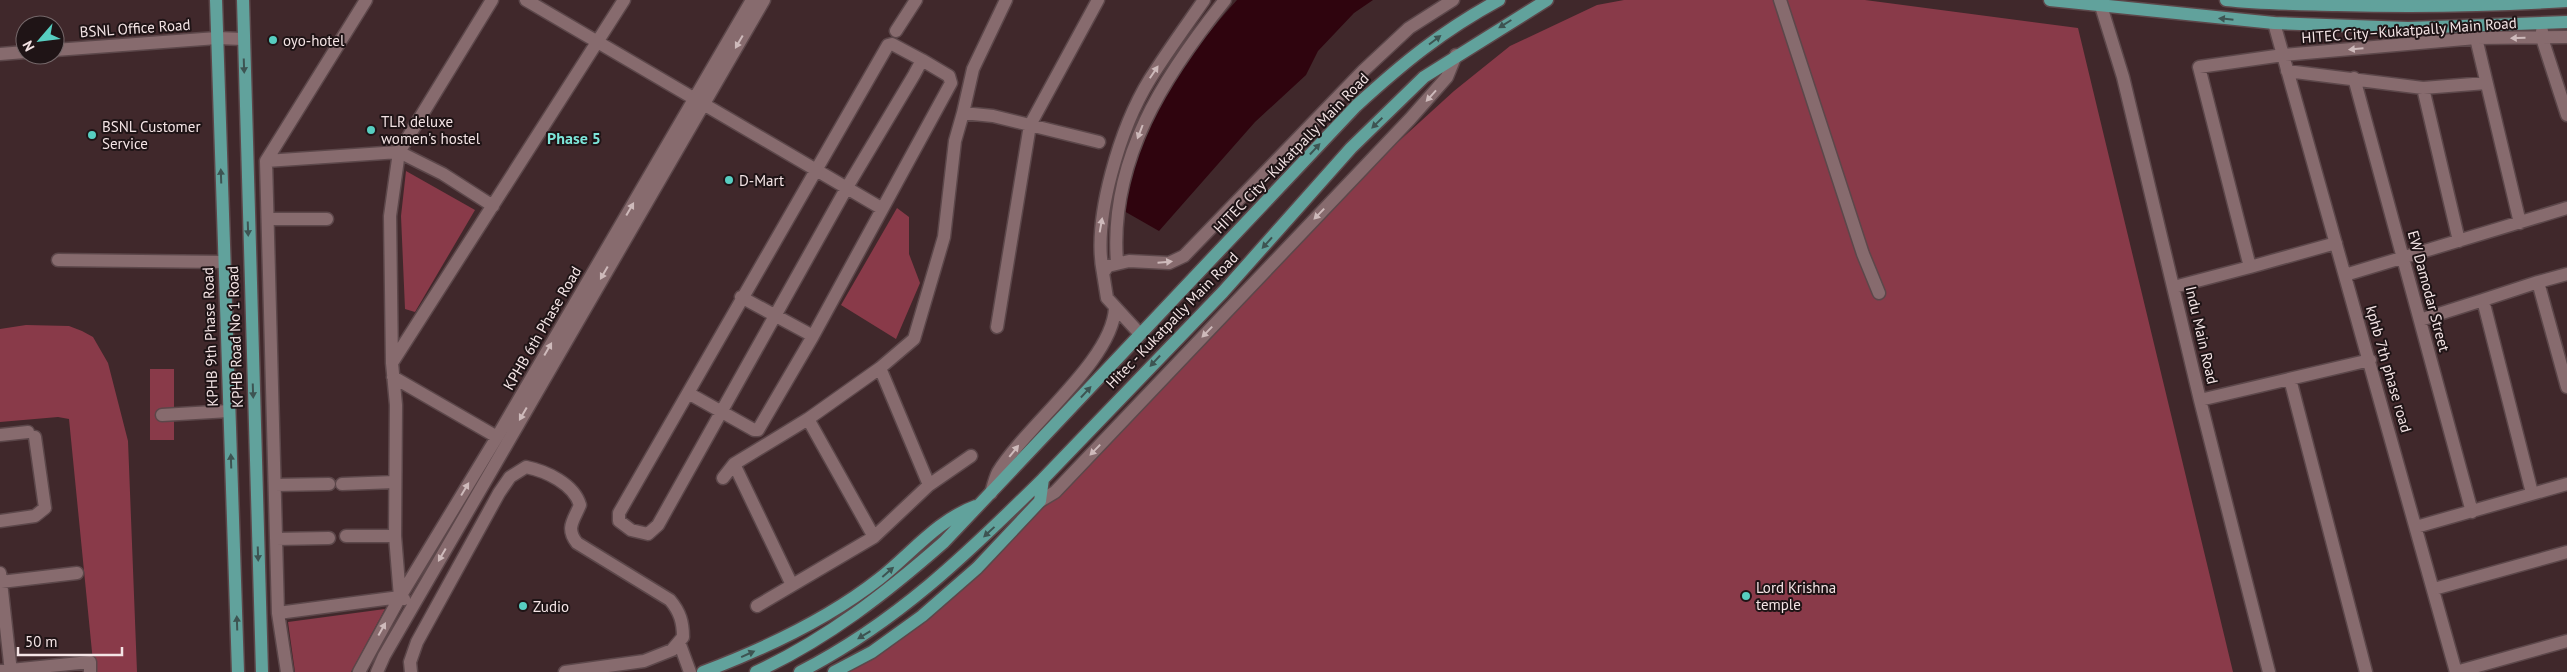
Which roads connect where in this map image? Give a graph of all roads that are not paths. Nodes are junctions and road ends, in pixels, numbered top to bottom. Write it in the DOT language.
graph roads {
  1 [pos="216,0"];
  2 [pos="243,0"];
  3 [pos="366,0"];
  4 [pos="492,0"];
  5 [pos="526,0"];
  6 [pos="624,0"];
  7 [pos="752,0"];
  8 [pos="764,0"];
  9 [pos="916,0"];
  10 [pos="1098,0"];
  11 [pos="1204,0"];
  12 [pos="1225,0"];
  13 [pos="1453,0"];
  14 [pos="1499,0"];
  15 [pos="1547,0"];
  16 [pos="1780,0"];
  17 [pos="2050,0"];
  18 [pos="2226,0"];
  19 [pos="2567,1"];
  20 [pos="1000,2"];
  21 [pos="2278,2"];
  22 [pos="2517,2"];
  23 [pos="2101,6"];
  24 [pos="2567,22"];
  25 [pos="2274,23"];
  26 [pos="2542,24"];
  27 [pos="896,31"];
  28 [pos="2567,37"];
  29 [pos="218,38"];
  30 [pos="2476,38"];
  31 [pos="2542,38"];
  32 [pos="243,39"];
  33 [pos="598,42"];
  34 [pos="65,49"];
  35 [pos="15,53"];
  36 [pos="0,54"];
  37 [pos="1456,55"];
  38 [pos="2283,55"];
  39 [pos="922,60"];
  40 [pos="2287,71"];
  41 [pos="2354,78"];
  42 [pos="2486,83"];
  43 [pos="2423,88"];
  44 [pos="699,101"];
  45 [pos="962,113"];
  46 [pos="2567,115"];
  47 [pos="1030,125"];
  48 [pos="1099,142"];
  49 [pos="399,152"];
  50 [pos="266,161"];
  51 [pos="818,170"];
  52 [pos="846,189"];
  53 [pos="493,206"];
  54 [pos="881,208"];
  55 [pos="2567,208"];
  56 [pos="268,219"];
  57 [pos="327,219"];
  58 [pos="2520,223"];
  59 [pos="2459,241"];
  60 [pos="2336,244"];
  61 [pos="2402,257"];
  62 [pos="58,260"];
  63 [pos="224,262"];
  64 [pos="1117,262"];
  65 [pos="2250,266"];
  66 [pos="1103,273"];
  67 [pos="2567,274"];
  68 [pos="2345,275"];
  69 [pos="2538,282"];
  70 [pos="2174,287"];
  71 [pos="1879,293"];
  72 [pos="742,297"];
  73 [pos="2483,300"];
  74 [pos="1115,308"];
  75 [pos="776,316"];
  76 [pos="2420,320"];
  77 [pos="997,327"];
  78 [pos="1140,334"];
  79 [pos="813,336"];
  80 [pos="1125,350"];
  81 [pos="2370,360"];
  82 [pos="392,363"];
  83 [pos="880,368"];
  84 [pos="393,377"];
  85 [pos="2290,379"];
  86 [pos="2567,387"];
  87 [pos="688,393"];
  88 [pos="2200,400"];
  89 [pos="229,411"];
  90 [pos="722,413"];
  91 [pos="162,415"];
  92 [pos="808,419"];
  93 [pos="0,435"];
  94 [pos="497,437"];
  95 [pos="971,456"];
  96 [pos="734,464"];
  97 [pos="723,478"];
  98 [pos="1043,479"];
  99 [pos="485,480"];
  100 [pos="395,482"];
  101 [pos="328,484"];
  102 [pos="342,484"];
  103 [pos="2567,484"];
  104 [pos="275,485"];
  105 [pos="929,485"];
  106 [pos="502,488"];
  107 [pos="991,493"];
  108 [pos="2532,494"];
  109 [pos="1040,500"];
  110 [pos="981,505"];
  111 [pos="2472,512"];
  112 [pos="0,521"];
  113 [pos="2416,527"];
  114 [pos="346,536"];
  115 [pos="395,536"];
  116 [pos="874,537"];
  117 [pos="329,538"];
  118 [pos="276,539"];
  119 [pos="2567,552"];
  120 [pos="77,573"];
  121 [pos="0,578"];
  122 [pos="792,585"];
  123 [pos="2434,589"];
  124 [pos="400,596"];
  125 [pos="414,604"];
  126 [pos="757,606"];
  127 [pos="278,613"];
  128 [pos="392,641"];
  129 [pos="2567,641"];
  130 [pos="679,642"];
  131 [pos="414,652"];
  132 [pos="7,671"];
  133 [pos="90,672"];
  134 [pos="238,672"];
  135 [pos="262,672"];
  136 [pos="287,672"];
  137 [pos="359,672"];
  138 [pos="377,672"];
  139 [pos="411,672"];
  140 [pos="565,672"];
  141 [pos="690,672"];
  142 [pos="703,672"];
  143 [pos="756,672"];
  144 [pos="800,672"];
  145 [pos="834,672"];
  146 [pos="2269,672"];
  147 [pos="2366,672"];
  148 [pos="2456,672"];
  1 -- 29 [label="main road, KPHB 9th Phase Road"];
  2 -- 32 [label="main road, KPHB Road No 1 Road"];
  3 -- 50 [label="street"];
  4 -- 49 [label="street"];
  5 -- 33 [label="street"];
  6 -- 33 [label="street"];
  7 -- 44 [label="street, KPHB 6th Phase Road"];
  8 -- 44 [label="street, KPHB 6th Phase Road, one-way"];
  9 -- 27 [label="street"];
  10 -- 47 [label="street"];
  66 -- 11 [label="street, one-way"];
  12 -- 64 [label="street, one-way"];
  64 -- 13 [label="street, one-way"];
  78 -- 14 [label="main road, HITEC City–Kukatpally Main Road, one-way"];
  15 -- 37 [label="main road, Hitec - Kukatpally Main Road, one-way"];
  16 -- 71 [label="street"];
  17 -- 23 [label="main road"];
  18 -- 21 [label="main road, HITEC City–Kukatpally Main Road"];
  19 -- 22 [label="main road, HITEC City–Kukatpally Main Road"];
  20 -- 45 [label="street"];
  21 -- 22 [label="main road, HITEC City–Kukatpally Main Road"];
  25 -- 23 [label="main road, one-way"];
  23 -- 70 [label="street, Indu Main Road"];
  24 -- 26 [label="main road"];
  25 -- 26 [label="main road"];
  25 -- 38 [label="street, kphb 7th phase road"];
  26 -- 31 [label="street"];
  28 -- 31 [label="street, HITEC City–Kukatpally Main Road"];
  29 -- 32 [label="street, BSNL Office Road"];
  29 -- 34 [label="street, BSNL Office Road"];
  63 -- 29 [label="main road, KPHB 9th Phase Road, one-way"];
  31 -- 30 [label="street, HITEC City–Kukatpally Main Road, one-way"];
  30 -- 38 [label="street, HITEC City–Kukatpally Main Road, one-way"];
  30 -- 42 [label="street"];
  31 -- 46 [label="street"];
  32 -- 135 [label="main road, KPHB Road No 1 Road, one-way"];
  33 -- 44 [label="street"];
  33 -- 53 [label="street"];
  35 -- 36 [label="street"];
  37 -- 98 [label="main road, Hitec - Kukatpally Main Road, one-way"];
  37 -- 109 [label="street, one-way"];
  38 -- 40 [label="street, kphb 7th phase road"];
  38 -- 65 [label="street, HITEC City–Kukatpally Main Road"];
  39 -- 51 [label="street"];
  39 -- 52 [label="street"];
  39 -- 54 [label="street"];
  40 -- 41 [label="street"];
  40 -- 60 [label="street, kphb 7th phase road"];
  41 -- 43 [label="street"];
  41 -- 61 [label="street, EW Damodar Street"];
  42 -- 43 [label="street"];
  42 -- 58 [label="street"];
  43 -- 59 [label="street"];
  44 -- 51 [label="street"];
  94 -- 44 [label="street, KPHB 6th Phase Road, one-way"];
  44 -- 99 [label="street, KPHB 6th Phase Road, one-way"];
  45 -- 47 [label="street"];
  45 -- 83 [label="street"];
  47 -- 48 [label="street"];
  47 -- 77 [label="street"];
  49 -- 50 [label="street"];
  49 -- 53 [label="street"];
  49 -- 82 [label="street"];
  50 -- 56 [label="street"];
  51 -- 52 [label="street"];
  51 -- 72 [label="street"];
  52 -- 54 [label="street"];
  52 -- 75 [label="street"];
  53 -- 82 [label="street"];
  54 -- 79 [label="street"];
  55 -- 58 [label="street"];
  56 -- 57 [label="street"];
  56 -- 104 [label="street"];
  58 -- 59 [label="street"];
  59 -- 61 [label="street"];
  60 -- 65 [label="street"];
  60 -- 68 [label="street, kphb 7th phase road"];
  61 -- 68 [label="street"];
  61 -- 76 [label="street, EW Damodar Street"];
  62 -- 63 [label="street"];
  63 -- 89 [label="main road, KPHB 9th Phase Road"];
  64 -- 66 [label="street"];
  65 -- 70 [label="street"];
  66 -- 74 [label="street"];
  67 -- 69 [label="street"];
  68 -- 81 [label="street, kphb 7th phase road"];
  69 -- 73 [label="street"];
  69 -- 86 [label="street"];
  70 -- 88 [label="street, Indu Main Road"];
  72 -- 75 [label="street"];
  72 -- 87 [label="street"];
  73 -- 76 [label="street"];
  73 -- 108 [label="street"];
  74 -- 78 [label="street"];
  107 -- 74 [label="street, one-way"];
  75 -- 79 [label="street"];
  75 -- 90 [label="street"];
  76 -- 111 [label="street, EW Damodar Street"];
  78 -- 80 [label="main road, HITEC City–Kukatpally Main Road"];
  79 -- 90 [label="street"];
  107 -- 80 [label="main road, Hitec - Kukatpally Main Road, one-way"];
  81 -- 85 [label="street"];
  81 -- 113 [label="street, kphb 7th phase road"];
  82 -- 84 [label="street"];
  83 -- 92 [label="street"];
  83 -- 105 [label="street"];
  84 -- 94 [label="street"];
  84 -- 100 [label="street"];
  85 -- 88 [label="street"];
  85 -- 147 [label="street"];
  87 -- 90 [label="street"];
  87 -- 90 [label="street"];
  88 -- 146 [label="street, Indu Main Road"];
  89 -- 91 [label="street"];
  134 -- 89 [label="main road, KPHB 9th Phase Road, one-way"];
  92 -- 96 [label="street"];
  92 -- 116 [label="street"];
  93 -- 112 [label="street"];
  124 -- 94 [label="street, KPHB 6th Phase Road, one-way"];
  95 -- 105 [label="street"];
  96 -- 97 [label="street"];
  96 -- 122 [label="street"];
  98 -- 109 [label="main road"];
  98 -- 144 [label="main road, Hitec - Kukatpally Main Road, one-way"];
  99 -- 106 [label="street"];
  99 -- 125 [label="street, KPHB 6th Phase Road, one-way"];
  100 -- 102 [label="street"];
  100 -- 115 [label="street"];
  101 -- 104 [label="street"];
  103 -- 108 [label="street"];
  104 -- 118 [label="street"];
  105 -- 116 [label="street"];
  106 -- 130 [label="street"];
  106 -- 131 [label="street"];
  107 -- 110 [label="main road, Hitec - Kukatpally Main Road"];
  108 -- 111 [label="street"];
  109 -- 145 [label="main road"];
  142 -- 110 [label="main road, one-way"];
  110 -- 143 [label="main road, Hitec - Kukatpally Main Road"];
  111 -- 113 [label="street"];
  113 -- 123 [label="street, kphb 7th phase road"];
  114 -- 115 [label="street"];
  115 -- 124 [label="street"];
  116 -- 122 [label="street"];
  117 -- 118 [label="street"];
  118 -- 127 [label="street"];
  119 -- 123 [label="street"];
  120 -- 121 [label="street"];
  121 -- 132 [label="street"];
  122 -- 126 [label="street"];
  123 -- 148 [label="street, kphb 7th phase road"];
  124 -- 125 [label="street"];
  124 -- 127 [label="street"];
  137 -- 124 [label="street, KPHB 6th Phase Road, one-way"];
  125 -- 128 [label="street, KPHB 6th Phase Road"];
  127 -- 136 [label="street"];
  128 -- 131 [label="street"];
  128 -- 138 [label="street, KPHB 6th Phase Road"];
  129 -- 148 [label="street"];
  130 -- 140 [label="street"];
  130 -- 141 [label="street"];
  131 -- 139 [label="street"];
  132 -- 133 [label="street"];
}
